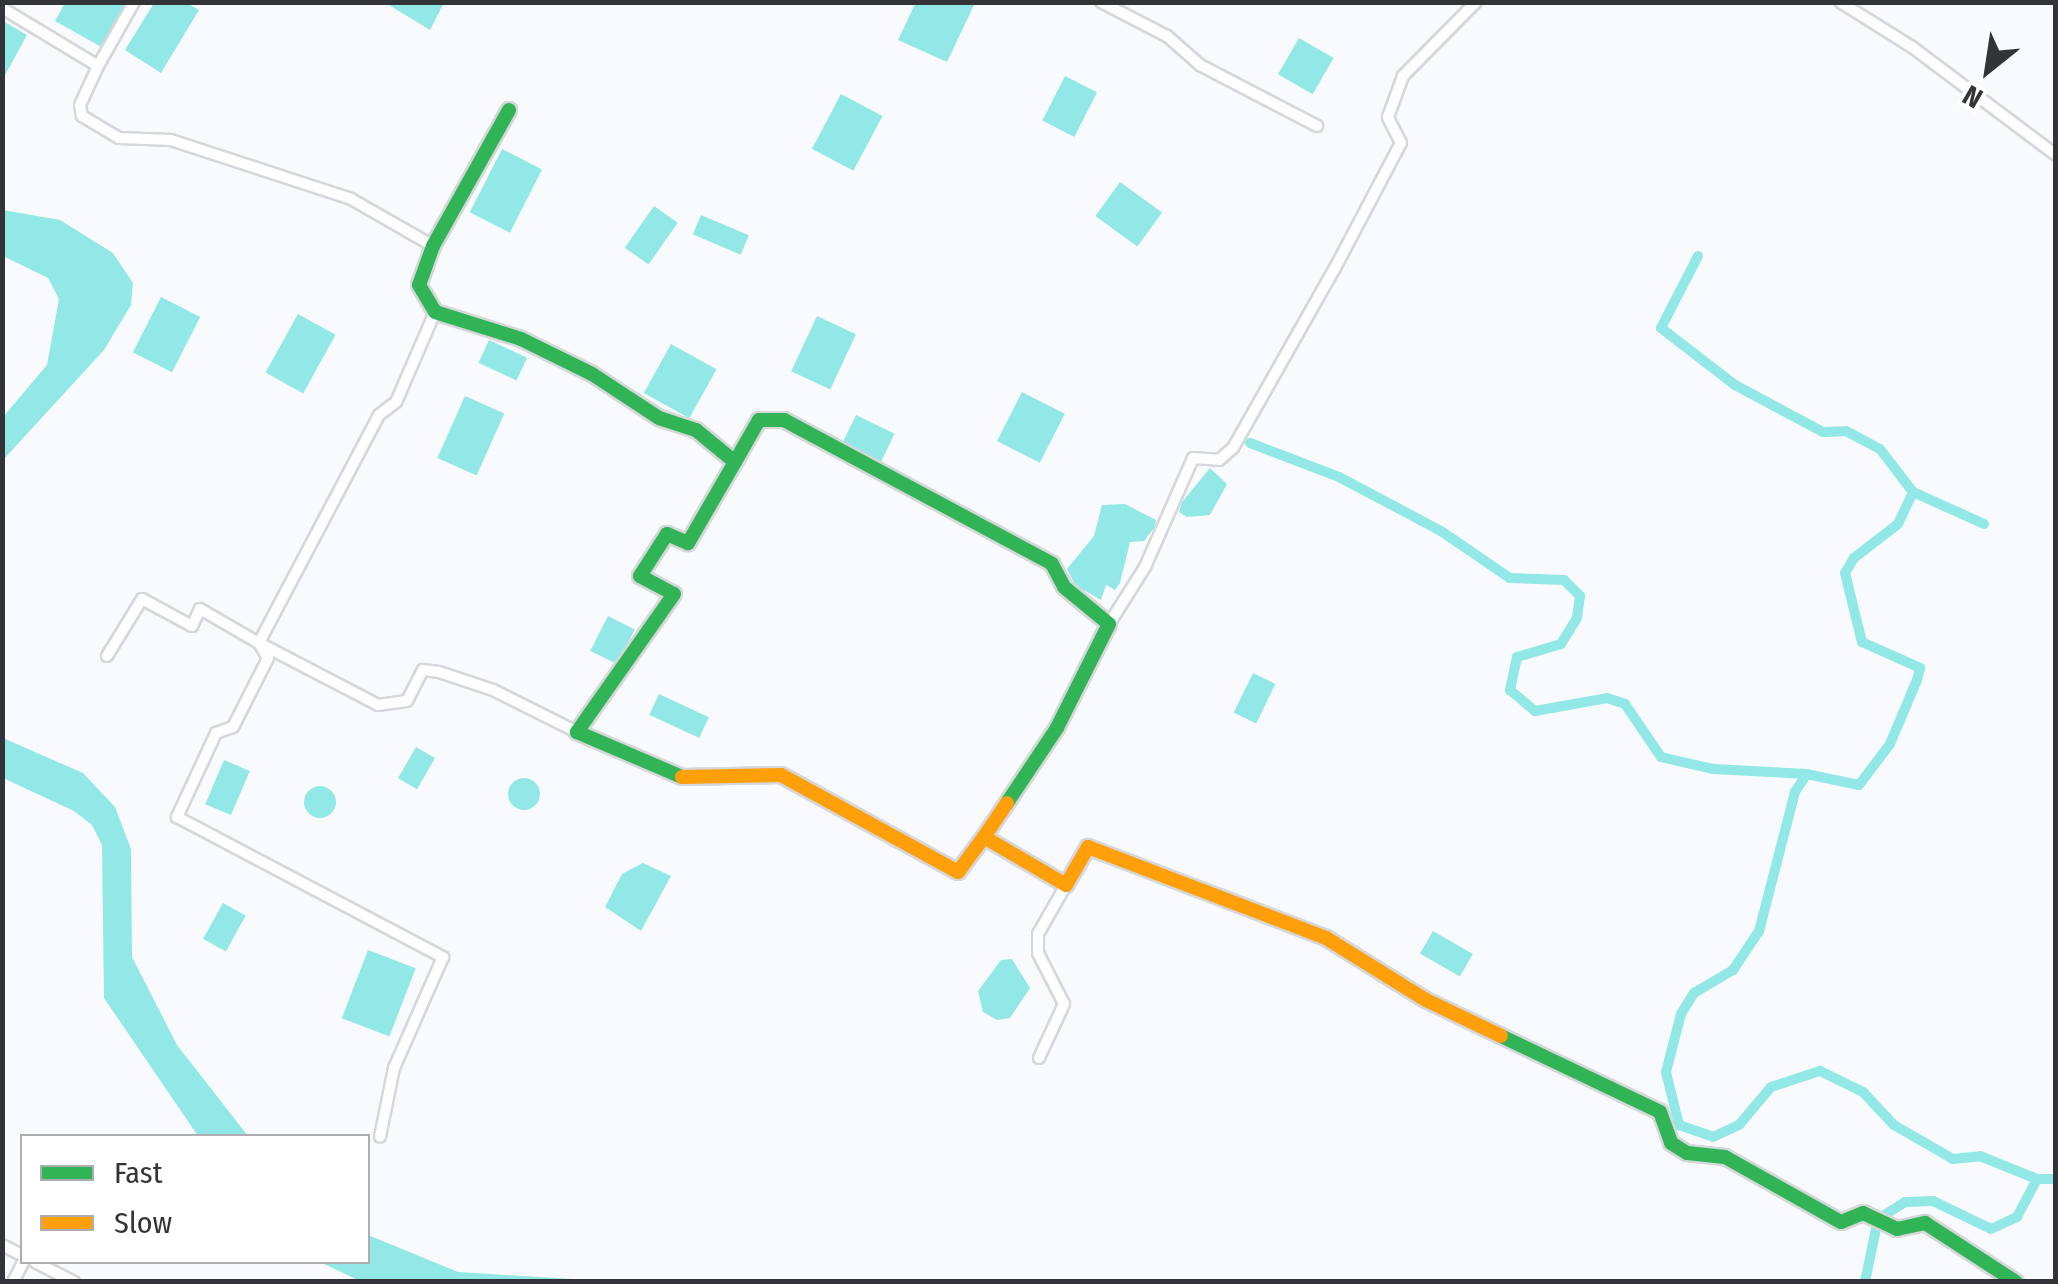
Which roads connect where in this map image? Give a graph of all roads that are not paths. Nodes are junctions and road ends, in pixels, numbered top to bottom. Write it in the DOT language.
graph roads {
  1 [pos="134,2"];
  2 [pos="1101,2"];
  3 [pos="1476,2"];
  4 [pos="1840,2"];
  5 [pos="2,8"];
  6 [pos="98,66"];
  7 [pos="509,110"];
  8 [pos="1318,126"];
  9 [pos="2056,155"];
  10 [pos="433,246"];
  11 [pos="435,312"];
  12 [pos="735,462"];
  13 [pos="1108,624"];
  14 [pos="259,643"];
  15 [pos="107,656"];
  16 [pos="578,732"];
  17 [pos="984,837"];
  18 [pos="1066,885"];
  19 [pos="1039,1058"];
  20 [pos="380,1137"];
  21 [pos="39,1264"];
  22 [pos="74,1282"];
  23 [pos="2016,1282"];
  1 -- 6 [label="street"];
  2 -- 8 [label="street"];
  3 -- 13 [label="street"];
  4 -- 9 [label="street"];
  5 -- 6 [label="street"];
  6 -- 10 [label="street"];
  7 -- 10 [label="street"];
  10 -- 11 [label="street"];
  11 -- 12 [label="street"];
  11 -- 14 [label="street"];
  12 -- 13 [label="street"];
  12 -- 16 [label="street"];
  13 -- 17 [label="street"];
  14 -- 15 [label="street"];
  14 -- 16 [label="street"];
  14 -- 20 [label="street"];
  16 -- 17 [label="street"];
  17 -- 18 [label="street"];
  18 -- 19 [label="street"];
  18 -- 23 [label="street"];
  21 -- 22 [label="street"];
}
